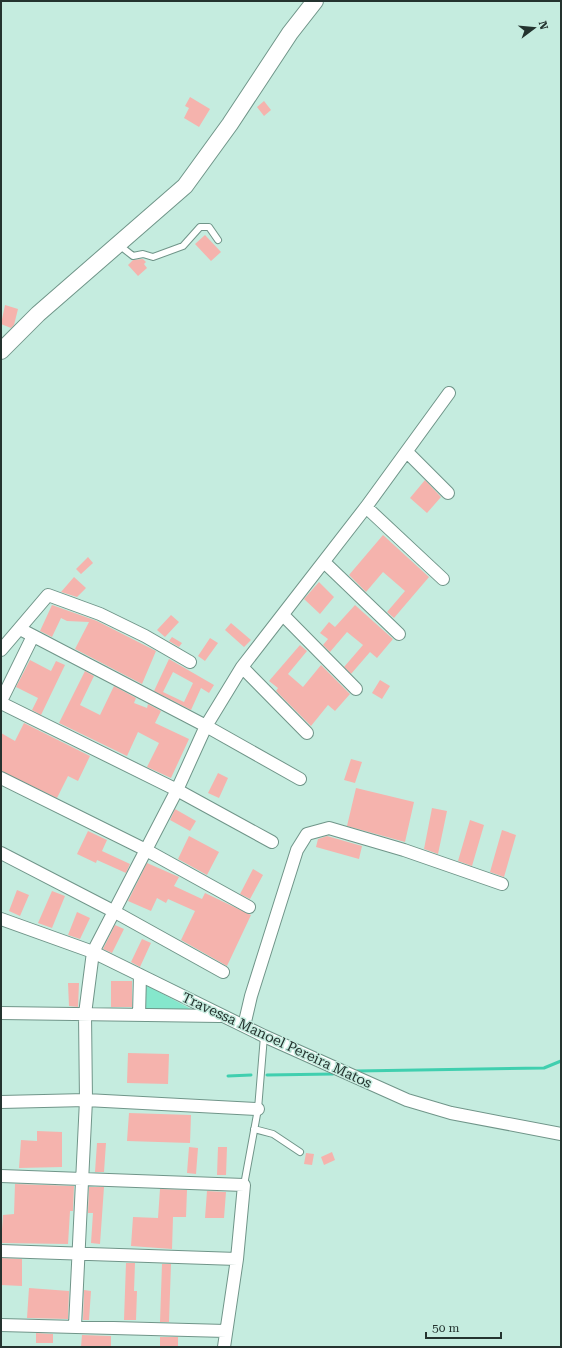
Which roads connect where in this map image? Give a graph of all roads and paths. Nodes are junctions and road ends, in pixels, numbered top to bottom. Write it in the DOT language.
graph roads {
  1 [pos="315,1"];
  2 [pos="218,240"];
  3 [pos="118,244"];
  4 [pos="1,351"];
  5 [pos="449,392"];
  6 [pos="407,452"];
  7 [pos="448,493"];
  8 [pos="366,507"];
  9 [pos="324,562"];
  10 [pos="443,579"];
  11 [pos="283,615"];
  12 [pos="20,629"];
  13 [pos="399,634"];
  14 [pos="34,636"];
  15 [pos="1,650"];
  16 [pos="190,662"];
  17 [pos="242,667"];
  18 [pos="356,689"];
  19 [pos="1,702"];
  20 [pos="206,726"];
  21 [pos="307,733"];
  22 [pos="1,778"];
  23 [pos="300,779"];
  24 [pos="177,790"];
  25 [pos="272,842"];
  26 [pos="146,850"];
  27 [pos="1,853"];
  28 [pos="502,884"];
  29 [pos="249,907"];
  30 [pos="115,912"];
  31 [pos="1,919"];
  32 [pos="93,952"];
  33 [pos="223,972"];
  34 [pos="140,976"];
  35 [pos="1,1013"];
  36 [pos="85,1014"];
  37 [pos="139,1015"];
  38 [pos="223,1016"];
  39 [pos="244,1026"];
  40 [pos="264,1036"];
  41 [pos="86,1100"];
  42 [pos="1,1102"];
  43 [pos="258,1109"];
  44 [pos="254,1129"];
  45 [pos="561,1134"];
  46 [pos="300,1152"];
  47 [pos="1,1176"];
  48 [pos="81,1178"];
  49 [pos="244,1185"];
  50 [pos="1,1251"];
  51 [pos="78,1253"];
  52 [pos="237,1259"];
  53 [pos="1,1325"];
  54 [pos="75,1326"];
  55 [pos="226,1331"];
  56 [pos="224,1347"];
  1 -- 3 [label="street"];
  2 -- 3 [label="lane"];
  3 -- 4 [label="street"];
  5 -- 6 [label="street"];
  6 -- 7 [label="street"];
  6 -- 8 [label="street"];
  8 -- 9 [label="street"];
  8 -- 10 [label="street"];
  9 -- 11 [label="street"];
  9 -- 13 [label="street"];
  11 -- 17 [label="street"];
  11 -- 18 [label="street"];
  12 -- 14 [label="street"];
  12 -- 15 [label="street"];
  12 -- 16 [label="street"];
  14 -- 19 [label="street"];
  14 -- 20 [label="street"];
  17 -- 20 [label="street"];
  17 -- 21 [label="street"];
  19 -- 24 [label="street"];
  20 -- 23 [label="street"];
  20 -- 24 [label="street"];
  22 -- 26 [label="street"];
  24 -- 25 [label="street"];
  24 -- 26 [label="street"];
  26 -- 29 [label="street"];
  26 -- 30 [label="street"];
  27 -- 30 [label="street"];
  28 -- 39 [label="street"];
  30 -- 32 [label="street"];
  30 -- 33 [label="street"];
  31 -- 32 [label="street, Travessa Manoel Pereira Matos"];
  32 -- 34 [label="street, Travessa Manoel Pereira Matos"];
  32 -- 36 [label="street"];
  34 -- 37 [label="street"];
  34 -- 38 [label="street, Travessa Manoel Pereira Matos"];
  35 -- 36 [label="street"];
  36 -- 37 [label="street"];
  36 -- 41 [label="street"];
  37 -- 38 [label="street"];
  38 -- 39 [label="street, Travessa Manoel Pereira Matos"];
  39 -- 40 [label="street, Travessa Manoel Pereira Matos"];
  40 -- 43 [label="lane"];
  40 -- 45 [label="street, Travessa Manoel Pereira Matos"];
  41 -- 42 [label="street"];
  41 -- 43 [label="street"];
  41 -- 48 [label="street"];
  43 -- 44 [label="lane"];
  44 -- 46 [label="lane"];
  44 -- 49 [label="lane"];
  47 -- 48 [label="street"];
  48 -- 49 [label="street"];
  48 -- 51 [label="street"];
  49 -- 52 [label="street"];
  50 -- 51 [label="street"];
  51 -- 52 [label="street"];
  51 -- 54 [label="street"];
  52 -- 55 [label="street"];
  53 -- 54 [label="street"];
  54 -- 55 [label="street"];
  55 -- 56 [label="street"];
}
